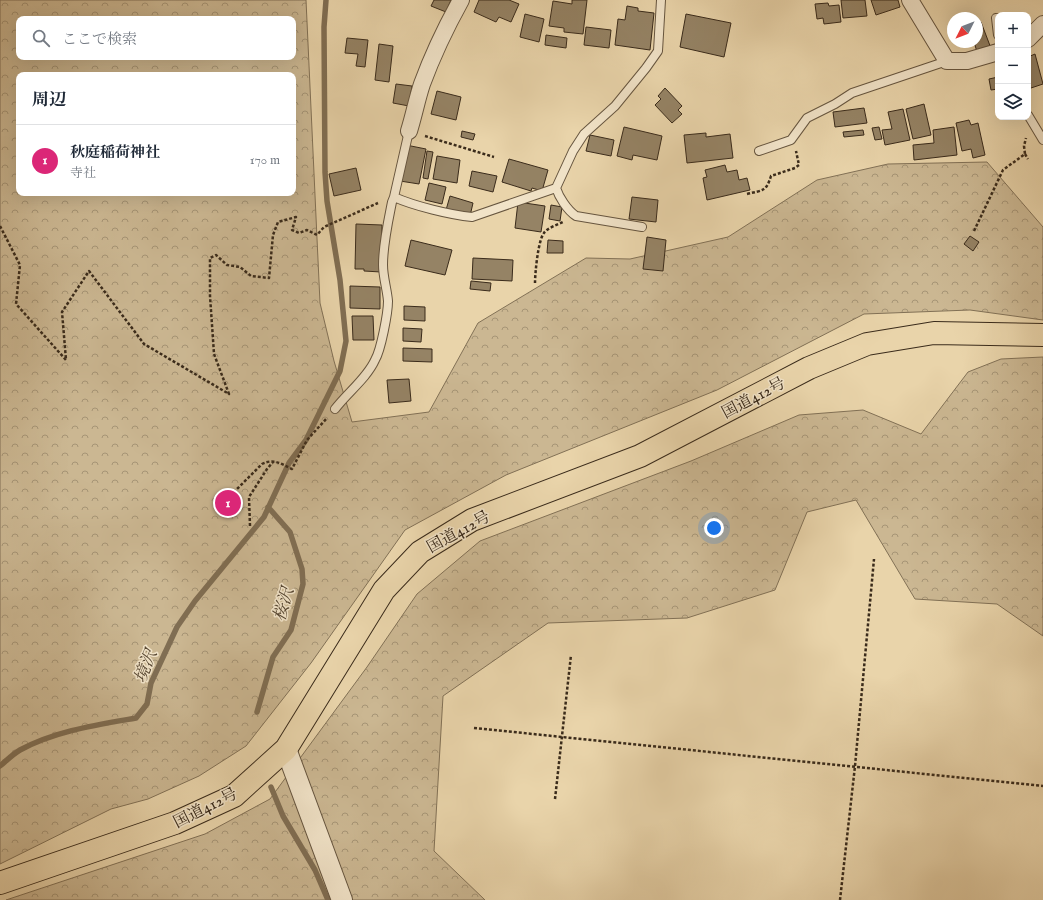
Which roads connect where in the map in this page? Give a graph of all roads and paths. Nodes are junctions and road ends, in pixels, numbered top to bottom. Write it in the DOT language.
graph roads {
  1 [pos="461,0"];
  2 [pos="661,0"];
  3 [pos="910,0"];
  4 [pos="1043,24"];
  5 [pos="1031,36"];
  6 [pos="995,53"];
  7 [pos="947,61"];
  8 [pos="1030,120"];
  9 [pos="1034,127"];
  10 [pos="409,131"];
  11 [pos="793,138"];
  12 [pos="1043,140"];
  13 [pos="759,151"];
  14 [pos="1025,154"];
  15 [pos="494,157"];
  16 [pos="1028,159"];
  17 [pos="556,188"];
  18 [pos="747,194"];
  19 [pos="394,197"];
  20 [pos="384,200"];
  21 [pos="572,214"];
  22 [pos="0,226"];
  23 [pos="642,227"];
  24 [pos="974,231"];
  25 [pos="535,283"];
  26 [pos="1043,335"];
  27 [pos="335,409"];
  28 [pos="274,461"];
  29 [pos="230,496"];
  30 [pos="250,526"];
  31 [pos="874,559"];
  32 [pos="571,655"];
  33 [pos="474,728"];
  34 [pos="562,737"];
  35 [pos="286,749"];
  36 [pos="855,766"];
  37 [pos="1043,786"];
  38 [pos="555,799"];
  39 [pos="0,883"];
  40 [pos="342,900"];
  41 [pos="840,900"];
  1 -- 10 [label="street"];
  2 -- 17 [label="lane"];
  3 -- 7 [label="street"];
  4 -- 5 [label="street"];
  6 -- 7 [label="street"];
  7 -- 11 [label="lane"];
  8 -- 9 [label="lane"];
  9 -- 12 [label="lane"];
  9 -- 14 [label="path"];
  10 -- 15 [label="path"];
  10 -- 19 [label="lane"];
  11 -- 13 [label="lane"];
  11 -- 18 [label="path"];
  14 -- 16 [label="path"];
  14 -- 24 [label="path"];
  17 -- 19 [label="lane"];
  17 -- 21 [label="lane"];
  19 -- 27 [label="lane"];
  20 -- 22 [label="path"];
  21 -- 23 [label="lane"];
  21 -- 25 [label="path"];
  26 -- 35 [label="highway, 国道412号"];
  27 -- 28 [label="path"];
  28 -- 29 [label="path"];
  28 -- 30 [label="path"];
  31 -- 36 [label="path"];
  32 -- 34 [label="path"];
  33 -- 34 [label="path"];
  34 -- 36 [label="path"];
  34 -- 38 [label="path"];
  35 -- 39 [label="highway, 国道412号"];
  35 -- 40 [label="street"];
  36 -- 37 [label="path"];
  36 -- 41 [label="path"];
}
